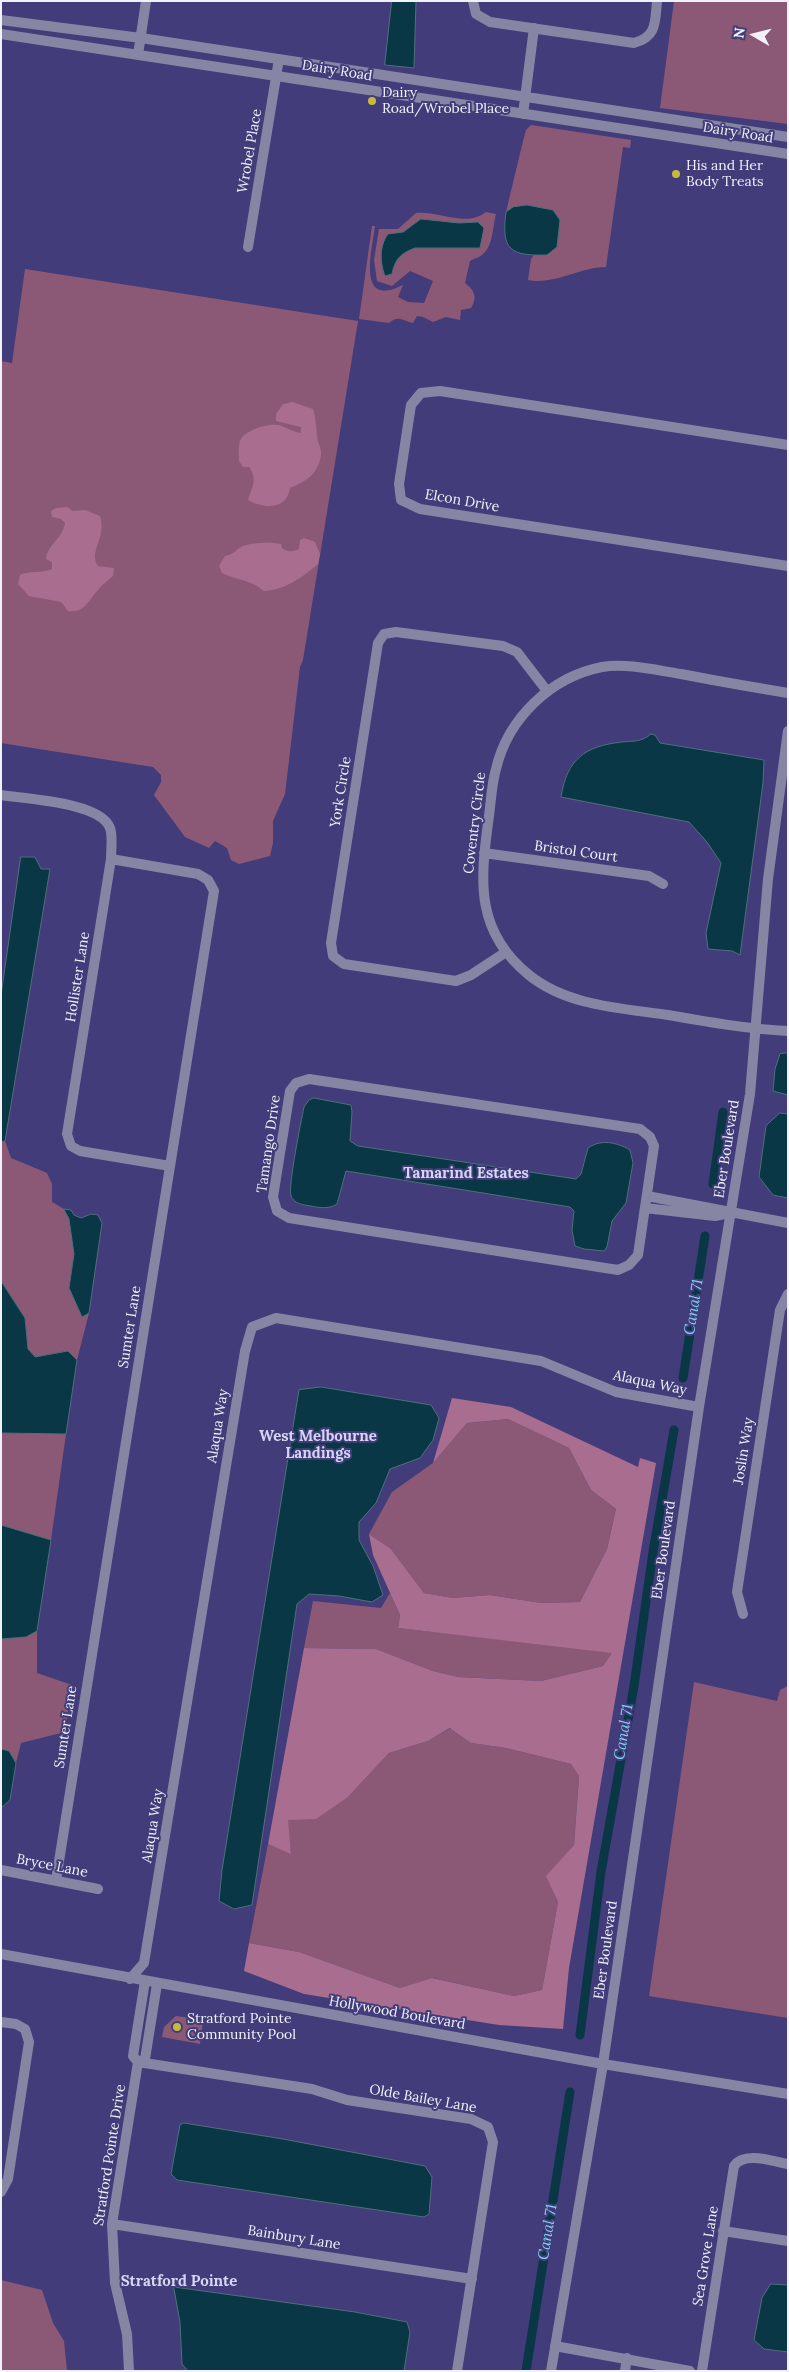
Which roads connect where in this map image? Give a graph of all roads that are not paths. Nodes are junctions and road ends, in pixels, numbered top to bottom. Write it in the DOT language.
graph roads {
  1 [pos="146,1"];
  2 [pos="473,1"];
  3 [pos="657,1"];
  4 [pos="1,20"];
  5 [pos="534,28"];
  6 [pos="1,34"];
  7 [pos="141,38"];
  8 [pos="138,55"];
  9 [pos="279,60"];
  10 [pos="277,76"];
  11 [pos="525,98"];
  12 [pos="523,114"];
  13 [pos="788,137"];
  14 [pos="788,154"];
  15 [pos="248,247"];
  16 [pos="788,445"];
  17 [pos="788,566"];
  18 [pos="547,691"];
  19 [pos="788,693"];
  20 [pos="788,731"];
  21 [pos="1,795"];
  22 [pos="484,853"];
  23 [pos="111,859"];
  24 [pos="663,884"];
  25 [pos="506,952"];
  26 [pos="755,1030"];
  27 [pos="788,1031"];
  28 [pos="170,1166"];
  29 [pos="647,1196"];
  30 [pos="645,1208"];
  31 [pos="730,1212"];
  32 [pos="788,1223"];
  33 [pos="788,1294"];
  34 [pos="699,1408"];
  35 [pos="743,1614"];
  36 [pos="1,1870"];
  37 [pos="56,1880"];
  38 [pos="98,1889"];
  39 [pos="1,1954"];
  40 [pos="130,1979"];
  41 [pos="144,1981"];
  42 [pos="157,1984"];
  43 [pos="1,2022"];
  44 [pos="138,2062"];
  45 [pos="603,2064"];
  46 [pos="788,2094"];
  47 [pos="788,2164"];
  48 [pos="1,2192"];
  49 [pos="112,2224"];
  50 [pos="723,2231"];
  51 [pos="788,2241"];
  52 [pos="472,2279"];
  53 [pos="555,2346"];
  54 [pos="627,2358"];
  55 [pos="129,2371"];
  56 [pos="457,2371"];
  57 [pos="551,2371"];
  58 [pos="625,2371"];
  59 [pos="690,2371"];
  60 [pos="702,2371"];
  1 -- 7 [label="street"];
  2 -- 5 [label="street"];
  3 -- 5 [label="street"];
  4 -- 7 [label="street, Dairy Road"];
  5 -- 11 [label="street"];
  6 -- 8 [label="street, Dairy Road"];
  7 -- 8 [label="street"];
  7 -- 9 [label="street, Dairy Road"];
  8 -- 10 [label="street, Dairy Road"];
  9 -- 10 [label="street, Wrobel Place"];
  9 -- 11 [label="street, Dairy Road"];
  10 -- 12 [label="street, Dairy Road"];
  10 -- 15 [label="street, Wrobel Place"];
  11 -- 12 [label="street"];
  11 -- 13 [label="street, Dairy Road"];
  12 -- 14 [label="street, Dairy Road"];
  16 -- 17 [label="street, Elcon Drive"];
  18 -- 19 [label="street, Coventry Circle"];
  18 -- 22 [label="street, Coventry Circle"];
  18 -- 25 [label="street, York Circle"];
  20 -- 26 [label="street, Eber Boulevard"];
  21 -- 23 [label="street, Hollister Lane"];
  22 -- 24 [label="street, Bristol Court"];
  22 -- 25 [label="street, Coventry Circle"];
  23 -- 28 [label="street, Sumter Lane"];
  23 -- 28 [label="street, Hollister Lane"];
  25 -- 26 [label="street, Coventry Circle"];
  26 -- 27 [label="street, Coventry Circle"];
  26 -- 31 [label="street, Eber Boulevard"];
  28 -- 37 [label="street, Sumter Lane"];
  29 -- 30 [label="street, Tamango Drive"];
  29 -- 30 [label="street, Tamango Drive"];
  29 -- 31 [label="street"];
  30 -- 31 [label="street"];
  31 -- 32 [label="street"];
  31 -- 34 [label="street, Eber Boulevard"];
  33 -- 35 [label="street, Joslin Way"];
  34 -- 40 [label="street, Alaqua Way"];
  34 -- 45 [label="street, Eber Boulevard"];
  36 -- 37 [label="street, Bryce Lane"];
  37 -- 38 [label="street, Bryce Lane"];
  39 -- 40 [label="street, Hollywood Boulevard"];
  40 -- 41 [label="street, Hollywood Boulevard"];
  41 -- 42 [label="street, Hollywood Boulevard"];
  41 -- 44 [label="street"];
  42 -- 44 [label="street"];
  42 -- 45 [label="street, Hollywood Boulevard"];
  43 -- 48 [label="street"];
  44 -- 49 [label="street, Stratford Pointe Drive"];
  44 -- 52 [label="street, Olde Bailey Lane"];
  45 -- 46 [label="street, Hollywood Boulevard"];
  45 -- 53 [label="street, Eber Boulevard"];
  47 -- 50 [label="street, Sea Grove Lane"];
  49 -- 52 [label="street, Bainbury Lane"];
  49 -- 55 [label="street, Stratford Pointe Drive"];
  50 -- 51 [label="street"];
  50 -- 60 [label="street, Sea Grove Lane"];
  52 -- 56 [label="street, Olde Bailey Lane"];
  53 -- 54 [label="street"];
  53 -- 57 [label="street, Eber Boulevard"];
  54 -- 58 [label="street"];
  54 -- 59 [label="street"];
}
